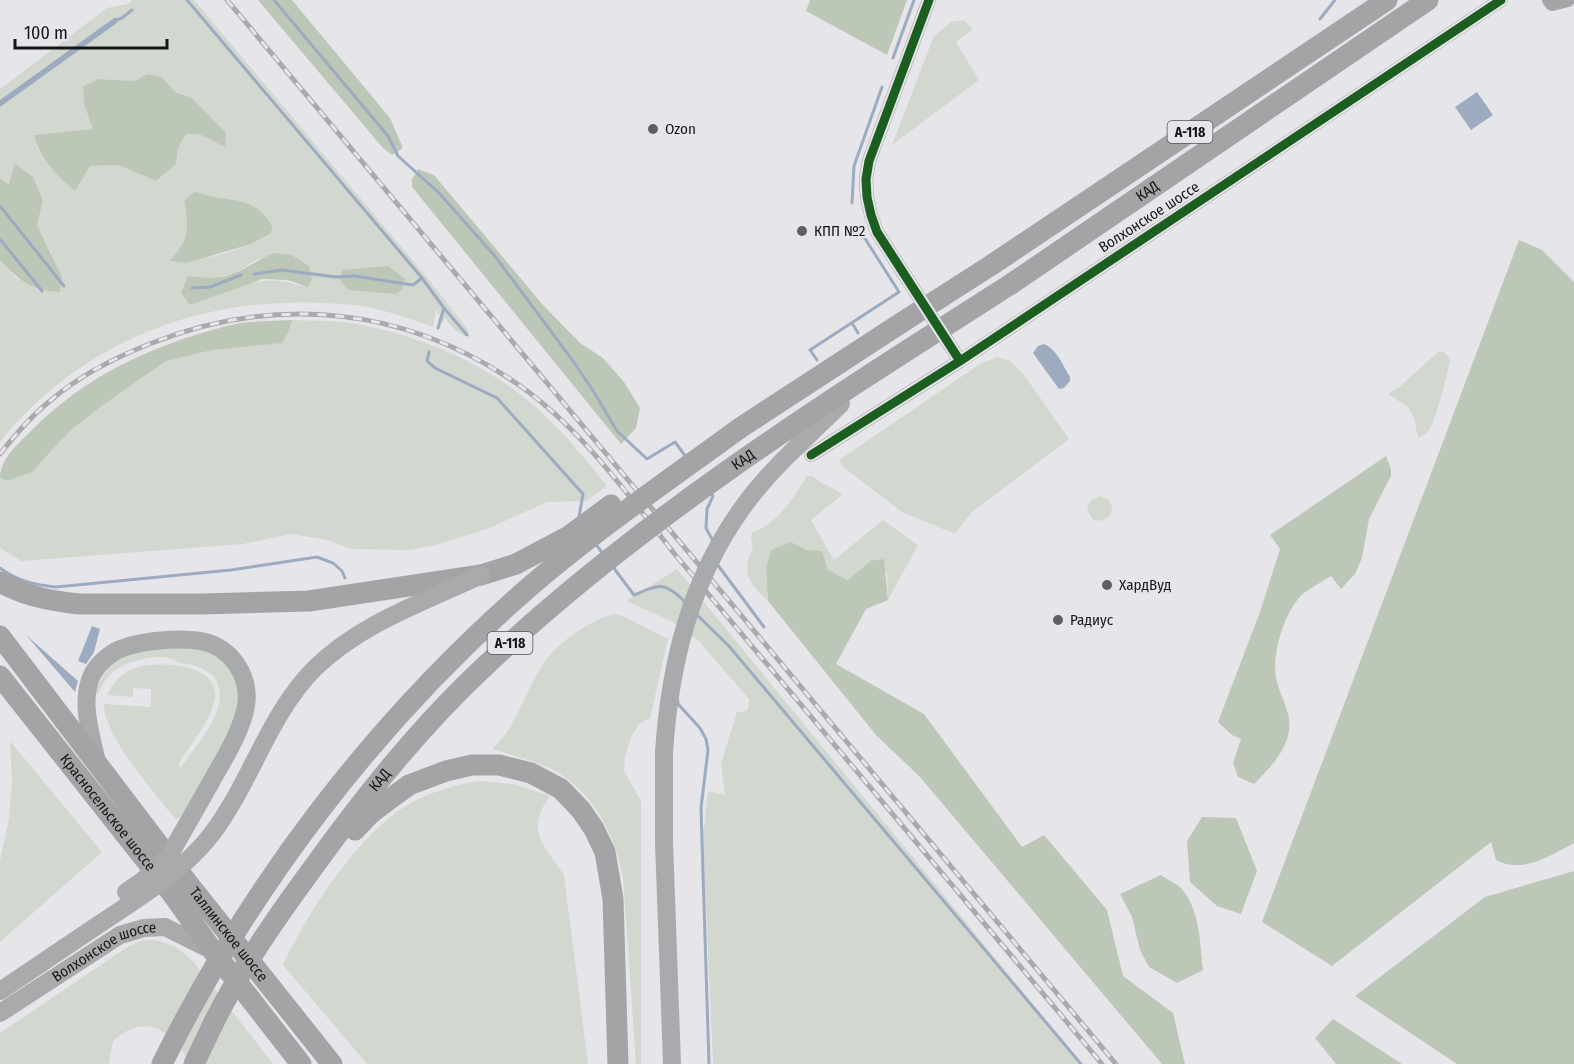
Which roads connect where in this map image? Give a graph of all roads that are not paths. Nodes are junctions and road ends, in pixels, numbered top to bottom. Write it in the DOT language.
graph roads {
  1 [pos="929,0"];
  2 [pos="1387,0"];
  3 [pos="1428,0"];
  4 [pos="1501,0"];
  5 [pos="1549,0"];
  6 [pos="1568,0"];
  7 [pos="900,355"];
  8 [pos="960,361"];
  9 [pos="740,428"];
  10 [pos="812,455"];
  11 [pos="481,575"];
  12 [pos="0,582"];
  13 [pos="0,636"];
  14 [pos="0,676"];
  15 [pos="97,762"];
  16 [pos="129,803"];
  17 [pos="97,919"];
  18 [pos="213,951"];
  19 [pos="0,991"];
  20 [pos="0,1013"];
  21 [pos="213,1024"];
  22 [pos="162,1064"];
  23 [pos="194,1064"];
  24 [pos="301,1064"];
  25 [pos="332,1064"];
  26 [pos="618,1064"];
  27 [pos="672,1064"];
  1 -- 8 [label="street"];
  2 -- 9 [label="highway, КАД / А-118, bridge"];
  3 -- 7 [label="highway, КАД / А-118, bridge"];
  4 -- 8 [label="street, Волхонское шоссе"];
  5 -- 6 [label="street"];
  7 -- 21 [label="highway, КАД / А-118, bridge"];
  7 -- 27 [label="main road, bridge"];
  8 -- 10 [label="street, Волхонское шоссе"];
  9 -- 11 [label="highway, bridge"];
  9 -- 22 [label="highway, КАД / А-118, bridge"];
  11 -- 12 [label="highway, bridge"];
  11 -- 17 [label="main road, bridge"];
  13 -- 15 [label="highway, Красносельское шоссе"];
  14 -- 18 [label="highway, Красносельское шоссе"];
  15 -- 16 [label="highway, Красносельское шоссе"];
  15 -- 17 [label="main road, bridge"];
  16 -- 25 [label="highway, Таллинское шоссе"];
  17 -- 19 [label="main road"];
  18 -- 20 [label="main road, Волхонское шоссе"];
  18 -- 24 [label="highway, Таллинское шоссе"];
  21 -- 23 [label="highway, КАД / А-118"];
  21 -- 26 [label="highway, bridge"];
}
